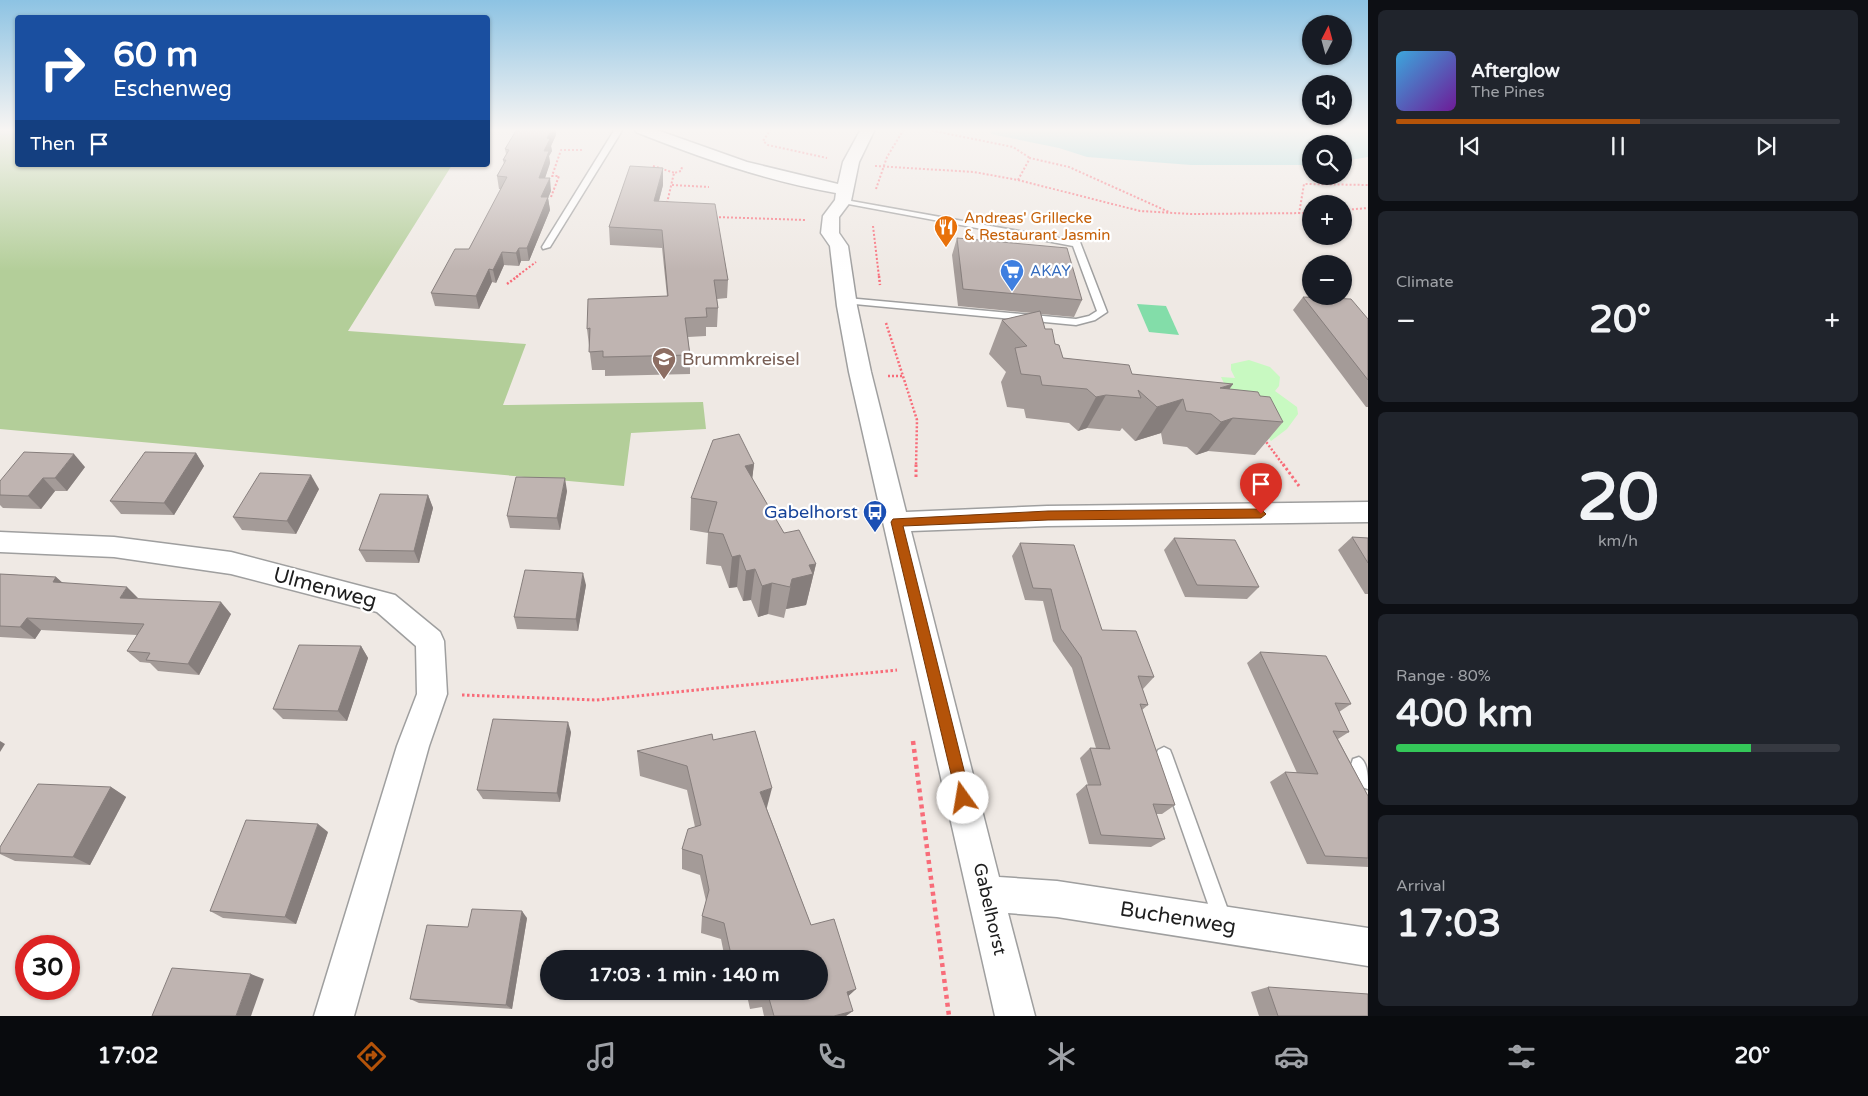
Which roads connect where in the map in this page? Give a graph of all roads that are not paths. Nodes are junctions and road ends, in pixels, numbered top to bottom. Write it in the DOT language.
graph roads {
  1 [pos="590,176"];
  2 [pos="778,176"];
  3 [pos="847,176"];
  4 [pos="843,199"];
  5 [pos="546,247"];
  6 [pos="847,301"];
  7 [pos="1368,512"];
  8 [pos="897,522"];
  9 [pos="0,542"];
  10 [pos="1164,756"];
  11 [pos="1359,765"];
  12 [pos="1368,782"];
  13 [pos="987,894"];
  14 [pos="1225,926"];
  15 [pos="1368,947"];
  16 [pos="334,1016"];
  17 [pos="1015,1016"];
  1 -- 5 [label="lane"];
  2 -- 4 [label="street"];
  3 -- 4 [label="street, Gabelhorst"];
  4 -- 6 [label="street, Gabelhorst"];
  4 -- 6 [label="lane"];
  6 -- 8 [label="street, Gabelhorst"];
  7 -- 8 [label="street"];
  8 -- 13 [label="street, Gabelhorst"];
  9 -- 16 [label="street, Ulmenweg"];
  10 -- 14 [label="lane"];
  11 -- 12 [label="lane"];
  13 -- 14 [label="street, Buchenweg"];
  13 -- 17 [label="street, Gabelhorst"];
  14 -- 15 [label="street, Buchenweg"];
}
